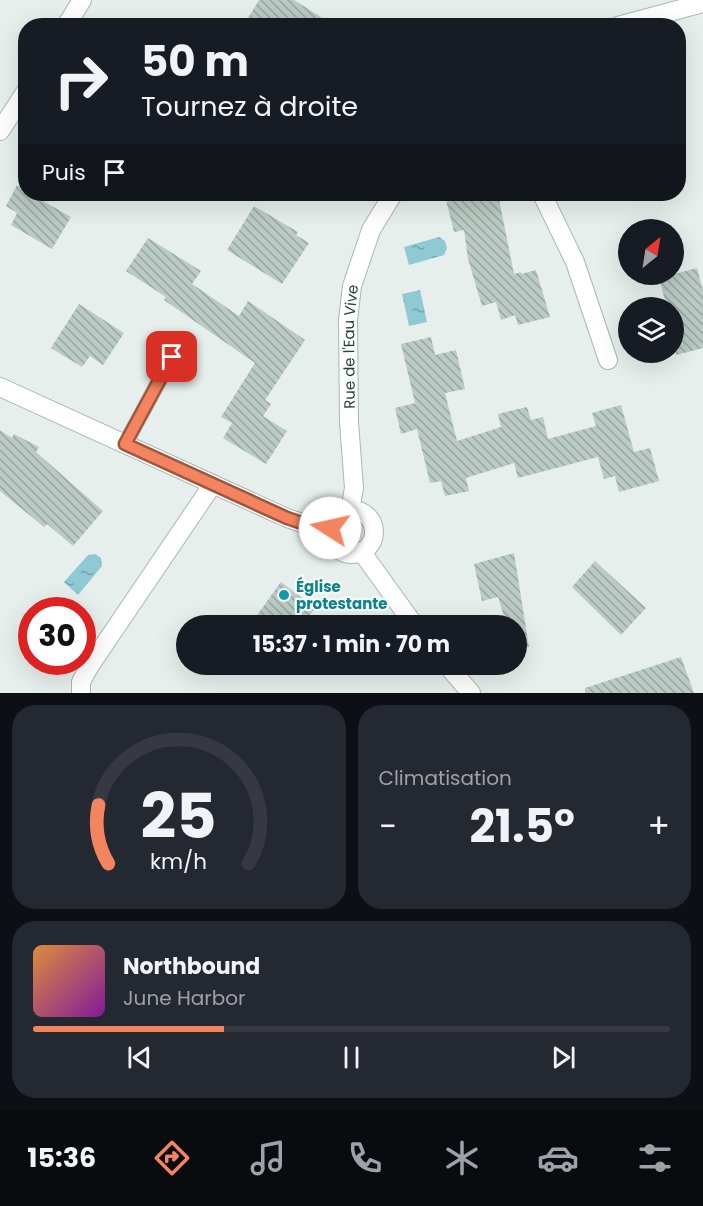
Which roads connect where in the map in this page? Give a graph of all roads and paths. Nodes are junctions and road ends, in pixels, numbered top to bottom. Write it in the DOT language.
graph roads {
  1 [pos="82,0"];
  2 [pos="703,3"];
  3 [pos="71,18"];
  4 [pos="648,18"];
  5 [pos="18,103"];
  6 [pos="0,131"];
  7 [pos="389,201"];
  8 [pos="545,201"];
  9 [pos="172,357"];
  10 [pos="608,360"];
  11 [pos="0,387"];
  12 [pos="125,444"];
  13 [pos="213,484"];
  14 [pos="350,510"];
  15 [pos="330,528"];
  16 [pos="361,551"];
  17 [pos="408,615"];
  18 [pos="455,675"];
  19 [pos="77,689"];
  20 [pos="471,693"];
  1 -- 3 [label="street"];
  2 -- 4 [label="street"];
  5 -- 6 [label="street"];
  7 -- 14 [label="street, Rue de l'Eau Vive"];
  8 -- 10 [label="street"];
  9 -- 12 [label="lane"];
  11 -- 12 [label="street"];
  12 -- 13 [label="street"];
  13 -- 15 [label="street"];
  13 -- 19 [label="street"];
  14 -- 15 [label="street"];
  14 -- 16 [label="street"];
  15 -- 16 [label="street"];
  16 -- 17 [label="street"];
  18 -- 20 [label="street"];
}
